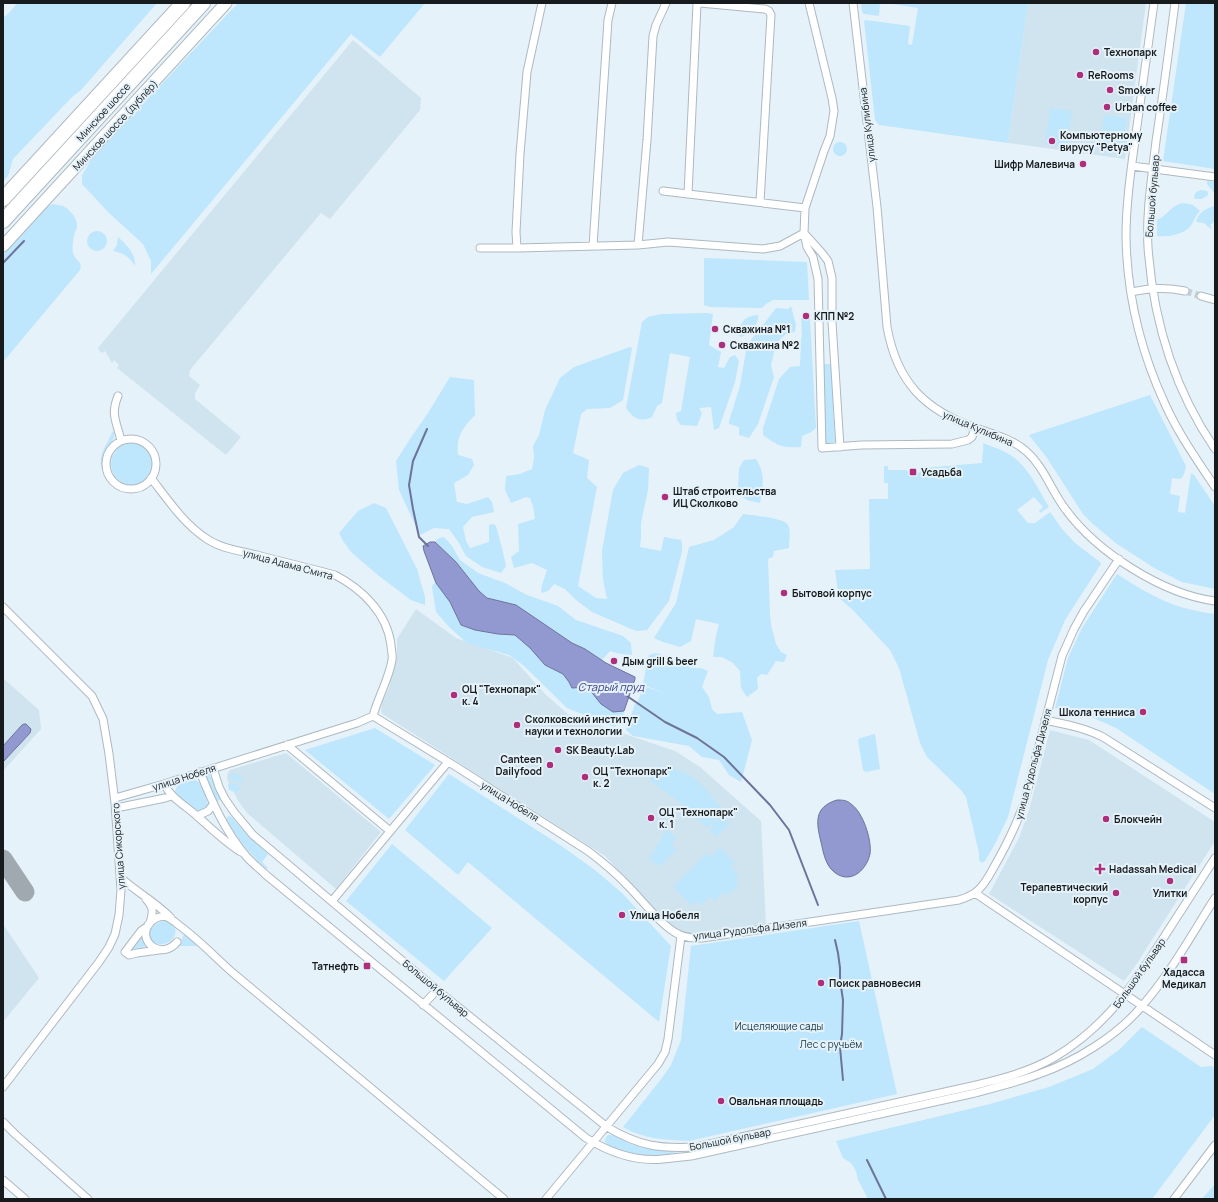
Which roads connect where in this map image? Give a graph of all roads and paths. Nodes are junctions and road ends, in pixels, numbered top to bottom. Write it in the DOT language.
graph roads {
  1 [pos="183,3"];
  2 [pos="203,3"];
  3 [pos="226,3"];
  4 [pos="542,3"];
  5 [pos="612,3"];
  6 [pos="666,3"];
  7 [pos="809,3"];
  8 [pos="852,3"];
  9 [pos="1154,3"];
  10 [pos="1175,3"];
  11 [pos="727,4"];
  12 [pos="1132,166"];
  13 [pos="1153,169"];
  14 [pos="1215,177"];
  15 [pos="663,191"];
  16 [pos="688,194"];
  17 [pos="3,199"];
  18 [pos="760,202"];
  19 [pos="805,208"];
  20 [pos="3,221"];
  21 [pos="804,233"];
  22 [pos="638,245"];
  23 [pos="3,246"];
  24 [pos="593,246"];
  25 [pos="480,248"];
  26 [pos="517,248"];
  27 [pos="1152,288"];
  28 [pos="1185,291"];
  29 [pos="1131,292"];
  30 [pos="1201,296"];
  31 [pos="1215,300"];
  32 [pos="832,311"];
  33 [pos="818,312"];
  34 [pos="833,337"];
  35 [pos="818,338"];
  36 [pos="118,396"];
  37 [pos="975,428"];
  38 [pos="121,441"];
  39 [pos="840,447"];
  40 [pos="1215,449"];
  41 [pos="151,478"];
  42 [pos="1215,487"];
  43 [pos="1120,559"];
  44 [pos="1215,601"];
  45 [pos="3,607"];
  46 [pos="373,716"];
  47 [pos="1045,720"];
  48 [pos="287,745"];
  49 [pos="448,762"];
  50 [pos="213,768"];
  51 [pos="200,772"];
  52 [pos="164,784"];
  53 [pos="172,796"];
  54 [pos="114,798"];
  55 [pos="213,805"];
  56 [pos="116,808"];
  57 [pos="1215,808"];
  58 [pos="197,816"];
  59 [pos="390,831"];
  60 [pos="246,856"];
  61 [pos="1215,858"];
  62 [pos="120,877"];
  63 [pos="975,893"];
  64 [pos="144,895"];
  65 [pos="1215,898"];
  66 [pos="332,901"];
  67 [pos="172,920"];
  68 [pos="149,924"];
  69 [pos="681,936"];
  70 [pos="178,942"];
  71 [pos="161,950"];
  72 [pos="437,990"];
  73 [pos="1125,995"];
  74 [pos="423,1005"];
  75 [pos="1142,1007"];
  76 [pos="1215,1055"];
  77 [pos="3,1087"];
  78 [pos="3,1122"];
  79 [pos="607,1127"];
  80 [pos="594,1143"];
  81 [pos="1215,1145"];
  82 [pos="3,1180"];
  83 [pos="25,1199"];
  84 [pos="88,1199"];
  85 [pos="504,1199"];
  86 [pos="546,1199"];
  87 [pos="1174,1199"];
  1 -- 17 [label="highway, Минское шоссе"];
  2 -- 20 [label="highway, Минское шоссе"];
  3 -- 23 [label="main road, Минское шоссе (дублёр)"];
  4 -- 26 [label="street"];
  5 -- 24 [label="street"];
  6 -- 22 [label="street"];
  7 -- 19 [label="street"];
  8 -- 37 [label="street, улица Кулибина"];
  9 -- 12 [label="street"];
  10 -- 13 [label="street, Большой бульвар"];
  11 -- 16 [label="street"];
  11 -- 18 [label="street"];
  12 -- 13 [label="street"];
  12 -- 29 [label="street"];
  13 -- 14 [label="street"];
  13 -- 27 [label="street, Большой бульвар"];
  15 -- 16 [label="street"];
  16 -- 18 [label="street"];
  18 -- 19 [label="street"];
  19 -- 21 [label="street"];
  21 -- 22 [label="street"];
  21 -- 32 [label="street"];
  21 -- 33 [label="street"];
  22 -- 24 [label="street"];
  24 -- 26 [label="street"];
  25 -- 26 [label="street"];
  27 -- 28 [label="street"];
  27 -- 29 [label="street"];
  27 -- 40 [label="street, Большой бульвар"];
  29 -- 42 [label="street"];
  30 -- 31 [label="street"];
  32 -- 33 [label="street"];
  32 -- 34 [label="street"];
  33 -- 35 [label="street"];
  34 -- 35 [label="street"];
  34 -- 39 [label="street"];
  35 -- 39 [label="street"];
  36 -- 38 [label="street"];
  37 -- 39 [label="street"];
  37 -- 43 [label="street, улица Кулибина"];
  38 -- 41 [label="street"];
  38 -- 41 [label="street"];
  41 -- 46 [label="street, улица Адама Смита"];
  43 -- 44 [label="street, улица Кулибина"];
  43 -- 47 [label="street, улица Рудольфа Дизеля"];
  45 -- 54 [label="street, улица Сикорского"];
  46 -- 48 [label="street, улица Нобеля"];
  46 -- 49 [label="street, улица Нобеля"];
  47 -- 57 [label="street"];
  47 -- 63 [label="street, улица Рудольфа Дизеля"];
  48 -- 50 [label="street, улица Нобеля"];
  48 -- 59 [label="street"];
  49 -- 59 [label="street"];
  49 -- 69 [label="street, улица Нобеля"];
  50 -- 51 [label="street, улица Нобеля"];
  50 -- 66 [label="street, Большой бульвар"];
  51 -- 52 [label="street, улица Нобеля"];
  51 -- 55 [label="street, Большой бульвар"];
  52 -- 53 [label="street"];
  52 -- 54 [label="street, улица Нобеля"];
  53 -- 56 [label="street"];
  53 -- 58 [label="street"];
  54 -- 56 [label="street, улица Сикорского"];
  55 -- 58 [label="street"];
  55 -- 60 [label="street, Большой бульвар"];
  56 -- 62 [label="street, улица Сикорского"];
  58 -- 60 [label="street"];
  59 -- 66 [label="street"];
  60 -- 74 [label="street, Большой бульвар"];
  61 -- 73 [label="street, Большой бульвар"];
  62 -- 64 [label="street"];
  62 -- 77 [label="street, улица Сикорского"];
  63 -- 69 [label="street, улица Рудольфа Дизеля"];
  63 -- 73 [label="street"];
  64 -- 67 [label="street"];
  64 -- 68 [label="street"];
  65 -- 75 [label="street, Большой бульвар"];
  66 -- 72 [label="street, Большой бульвар"];
  67 -- 68 [label="street"];
  67 -- 85 [label="street"];
  68 -- 71 [label="street"];
  68 -- 71 [label="street"];
  69 -- 79 [label="street"];
  70 -- 71 [label="street"];
  72 -- 74 [label="street"];
  72 -- 79 [label="street, Большой бульвар"];
  73 -- 75 [label="street"];
  73 -- 79 [label="street, Большой бульвар"];
  74 -- 80 [label="street, Большой бульвар"];
  75 -- 76 [label="street"];
  75 -- 80 [label="street, Большой бульвар"];
  78 -- 84 [label="street"];
  79 -- 80 [label="street"];
  80 -- 86 [label="street"];
  81 -- 87 [label="street"];
  82 -- 83 [label="street"];
}
